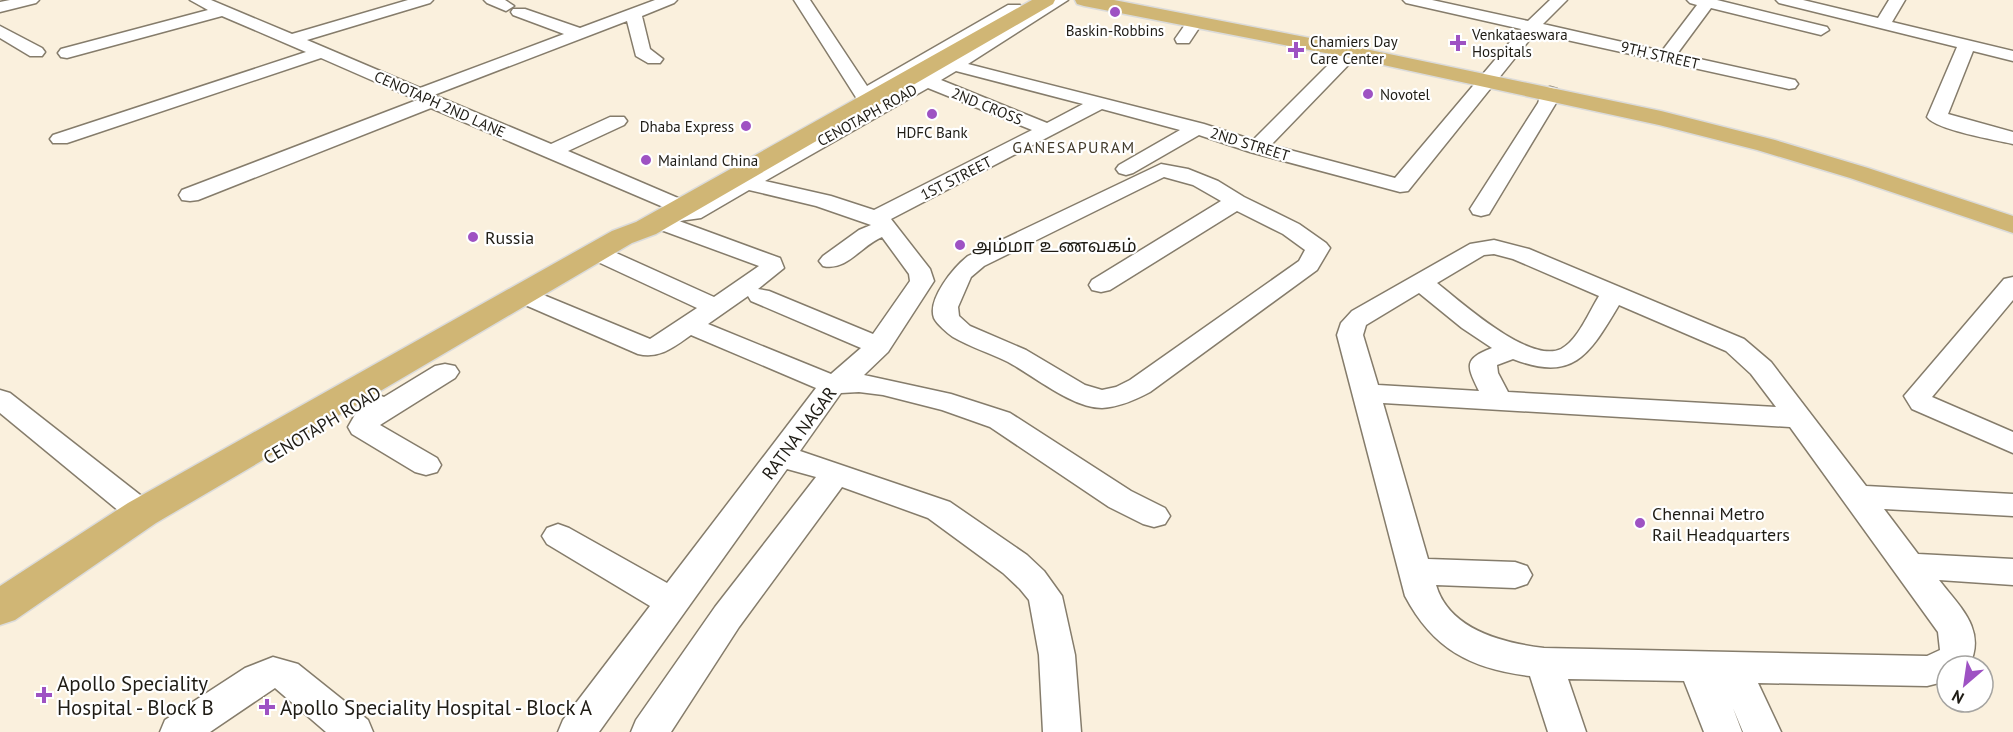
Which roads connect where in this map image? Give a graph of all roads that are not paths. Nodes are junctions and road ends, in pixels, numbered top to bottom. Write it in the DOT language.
graph roads {
  1 [pos="31,0"];
  2 [pos="198,0"];
  3 [pos="425,0"];
  4 [pos="669,0"];
  5 [pos="802,0"];
  6 [pos="1028,0"];
  7 [pos="1046,0"];
  8 [pos="1060,0"];
  9 [pos="1084,0"];
  10 [pos="1118,0"];
  11 [pos="1411,0"];
  12 [pos="1558,0"];
  13 [pos="1784,0"];
  14 [pos="1897,0"];
  15 [pos="1704,1"];
  16 [pos="506,6"];
  17 [pos="0,7"];
  18 [pos="225,10"];
  19 [pos="633,13"];
  20 [pos="1882,25"];
  21 [pos="1532,27"];
  22 [pos="1821,30"];
  23 [pos="0,31"];
  24 [pos="578,33"];
  25 [pos="292,39"];
  26 [pos="1967,45"];
  27 [pos="36,52"];
  28 [pos="1351,52"];
  29 [pos="67,53"];
  30 [pos="320,53"];
  31 [pos="1667,56"];
  32 [pos="2013,56"];
  33 [pos="654,59"];
  34 [pos="953,65"];
  35 [pos="1491,78"];
  36 [pos="927,81"];
  37 [pos="1789,84"];
  38 [pos="1550,93"];
  39 [pos="864,95"];
  40 [pos="425,98"];
  41 [pos="1100,103"];
  42 [pos="617,121"];
  43 [pos="1197,128"];
  44 [pos="1048,130"];
  45 [pos="2013,138"];
  46 [pos="60,139"];
  47 [pos="1257,148"];
  48 [pos="551,152"];
  49 [pos="747,183"];
  50 [pos="715,189"];
  51 [pos="190,195"];
  52 [pos="1236,202"];
  53 [pos="1063,206"];
  54 [pos="1480,209"];
  55 [pos="2013,213"];
  56 [pos="664,218"];
  57 [pos="881,223"];
  58 [pos="2013,225"];
  59 [pos="606,257"];
  60 [pos="831,261"];
  61 [pos="959,280"];
  62 [pos="922,281"];
  63 [pos="1421,282"];
  64 [pos="2013,284"];
  65 [pos="1101,285"];
  66 [pos="1614,293"];
  67 [pos="760,296"];
  68 [pos="532,298"];
  69 [pos="905,306"];
  70 [pos="716,307"];
  71 [pos="945,307"];
  72 [pos="689,325"];
  73 [pos="879,346"];
  74 [pos="1511,350"];
  75 [pos="446,372"];
  76 [pos="833,385"];
  77 [pos="1366,393"];
  78 [pos="0,399"];
  79 [pos="1498,400"];
  80 [pos="375,404"];
  81 [pos="1798,418"];
  82 [pos="2013,443"];
  83 [pos="781,456"];
  84 [pos="426,465"];
  85 [pos="836,473"];
  86 [pos="1858,497"];
  87 [pos="2013,505"];
  88 [pos="142,513"];
  89 [pos="1154,516"];
  90 [pos="558,536"];
  91 [pos="1910,566"];
  92 [pos="1415,571"];
  93 [pos="2013,572"];
  94 [pos="1515,575"];
  95 [pos="673,603"];
  96 [pos="0,608"];
  97 [pos="0,626"];
  98 [pos="1956,654"];
  99 [pos="1544,663"];
  100 [pos="1697,666"];
  101 [pos="1733,667"];
  102 [pos="1935,669"];
  103 [pos="179,732"];
  104 [pos="354,732"];
  105 [pos="577,732"];
  106 [pos="650,732"];
  107 [pos="1062,732"];
  108 [pos="1567,732"];
  109 [pos="1723,732"];
  110 [pos="1762,732"];
  1 -- 17 [label="street"];
  2 -- 18 [label="street, CENOTAPH 2ND LANE"];
  3 -- 25 [label="street"];
  4 -- 19 [label="street"];
  5 -- 39 [label="street"];
  6 -- 39 [label="street, CENOTAPH ROAD"];
  7 -- 50 [label="main road"];
  8 -- 34 [label="street, CENOTAPH ROAD"];
  9 -- 28 [label="main road"];
  10 -- 35 [label="main road"];
  11 -- 21 [label="street, 9TH STREET"];
  12 -- 21 [label="street"];
  13 -- 20 [label="street"];
  14 -- 20 [label="street"];
  15 -- 22 [label="street"];
  15 -- 31 [label="street"];
  16 -- 24 [label="street"];
  18 -- 25 [label="street, CENOTAPH 2ND LANE"];
  18 -- 29 [label="street"];
  19 -- 24 [label="street"];
  19 -- 33 [label="street"];
  20 -- 26 [label="street"];
  21 -- 31 [label="street, 9TH STREET"];
  21 -- 35 [label="street"];
  23 -- 27 [label="street"];
  24 -- 40 [label="street"];
  25 -- 30 [label="street, CENOTAPH 2ND LANE"];
  26 -- 32 [label="street"];
  26 -- 45 [label="street"];
  28 -- 35 [label="main road"];
  28 -- 47 [label="street"];
  30 -- 40 [label="street, CENOTAPH 2ND LANE"];
  30 -- 46 [label="street"];
  31 -- 37 [label="street, 9TH STREET"];
  34 -- 36 [label="street, CENOTAPH ROAD"];
  34 -- 41 [label="street, 2ND STREET"];
  35 -- 38 [label="main road"];
  35 -- 47 [label="street, 2ND STREET"];
  35 -- 55 [label="main road"];
  36 -- 44 [label="street, 2ND CROSS"];
  36 -- 49 [label="street, CENOTAPH ROAD"];
  38 -- 54 [label="street"];
  38 -- 58 [label="main road"];
  39 -- 50 [label="street, CENOTAPH ROAD"];
  40 -- 48 [label="street, CENOTAPH 2ND LANE"];
  40 -- 51 [label="street"];
  41 -- 43 [label="street, 2ND STREET"];
  41 -- 44 [label="street, 1ST STREET"];
  42 -- 48 [label="street"];
  43 -- 47 [label="street, 2ND STREET"];
  43 -- 53 [label="street"];
  44 -- 57 [label="street, 1ST STREET"];
  48 -- 56 [label="street, CENOTAPH 2ND LANE"];
  49 -- 56 [label="street, CENOTAPH ROAD"];
  49 -- 57 [label="street"];
  50 -- 56 [label="main road"];
  52 -- 61 [label="street"];
  52 -- 65 [label="street"];
  52 -- 71 [label="street"];
  56 -- 59 [label="main road, CENOTAPH ROAD"];
  56 -- 70 [label="street, CENOTAPH 2ND LANE"];
  56 -- 88 [label="main road, CENOTAPH ROAD"];
  57 -- 60 [label="street, 1ST STREET"];
  57 -- 62 [label="street"];
  59 -- 68 [label="main road, CENOTAPH ROAD"];
  59 -- 70 [label="street"];
  61 -- 62 [label="street"];
  61 -- 71 [label="street"];
  62 -- 69 [label="street, RATNA NAGAR"];
  63 -- 66 [label="street"];
  63 -- 74 [label="street"];
  63 -- 77 [label="street"];
  64 -- 82 [label="street"];
  66 -- 74 [label="street"];
  66 -- 81 [label="street"];
  67 -- 73 [label="street"];
  68 -- 72 [label="street"];
  68 -- 80 [label="main road, CENOTAPH ROAD"];
  69 -- 71 [label="street"];
  69 -- 73 [label="street, RATNA NAGAR"];
  70 -- 72 [label="street"];
  72 -- 76 [label="street"];
  73 -- 76 [label="street, RATNA NAGAR"];
  74 -- 79 [label="street"];
  75 -- 80 [label="street"];
  76 -- 83 [label="street, RATNA NAGAR"];
  76 -- 89 [label="street"];
  77 -- 79 [label="street"];
  77 -- 92 [label="street"];
  78 -- 88 [label="street"];
  79 -- 81 [label="street"];
  80 -- 84 [label="street"];
  80 -- 97 [label="main road, CENOTAPH ROAD"];
  81 -- 86 [label="street"];
  83 -- 85 [label="street"];
  83 -- 95 [label="street, RATNA NAGAR"];
  85 -- 106 [label="street"];
  85 -- 107 [label="street"];
  86 -- 87 [label="street"];
  86 -- 91 [label="street"];
  88 -- 96 [label="main road, CENOTAPH ROAD"];
  90 -- 95 [label="street"];
  91 -- 93 [label="street"];
  91 -- 98 [label="street"];
  92 -- 94 [label="street"];
  92 -- 99 [label="street"];
  95 -- 105 [label="street, RATNA NAGAR"];
  99 -- 100 [label="street"];
  99 -- 108 [label="street"];
  100 -- 101 [label="street"];
  100 -- 109 [label="street"];
  101 -- 102 [label="street"];
  101 -- 110 [label="street"];
  103 -- 104 [label="street"];
}
